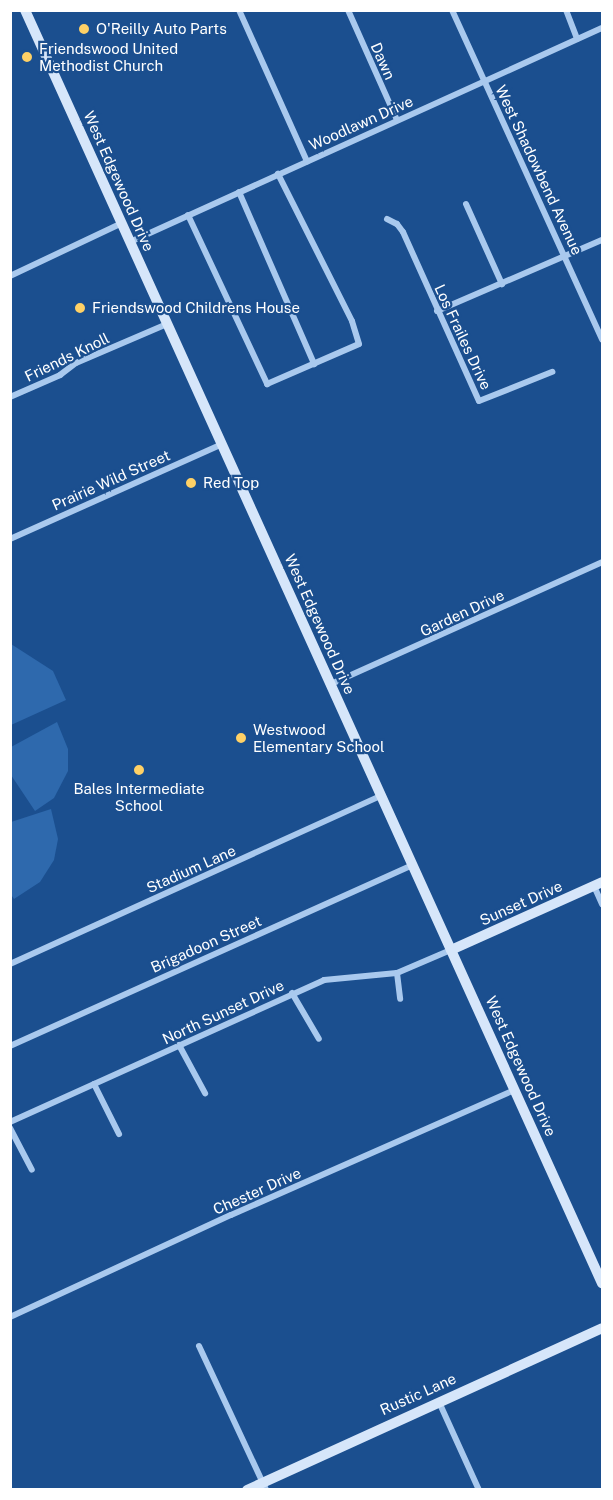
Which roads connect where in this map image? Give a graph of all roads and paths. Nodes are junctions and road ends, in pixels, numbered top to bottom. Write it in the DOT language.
graph roads {
  1 [pos="25,10"];
  2 [pos="239,10"];
  3 [pos="348,10"];
  4 [pos="452,10"];
  5 [pos="566,10"];
  6 [pos="603,28"];
  7 [pos="577,39"];
  8 [pos="485,81"];
  9 [pos="397,120"];
  10 [pos="307,161"];
  11 [pos="278,174"];
  12 [pos="239,192"];
  13 [pos="466,204"];
  14 [pos="188,215"];
  15 [pos="387,219"];
  16 [pos="122,223"];
  17 [pos="603,240"];
  18 [pos="130,242"];
  19 [pos="565,256"];
  20 [pos="10,276"];
  21 [pos="502,284"];
  22 [pos="437,311"];
  23 [pos="167,324"];
  24 [pos="603,339"];
  25 [pos="314,364"];
  26 [pos="552,372"];
  27 [pos="10,397"];
  28 [pos="222,444"];
  29 [pos="10,539"];
  30 [pos="603,562"];
  31 [pos="331,684"];
  32 [pos="381,796"];
  33 [pos="413,865"];
  34 [pos="598,884"];
  35 [pos="603,904"];
  36 [pos="451,950"];
  37 [pos="10,964"];
  38 [pos="397,973"];
  39 [pos="292,993"];
  40 [pos="400,999"];
  41 [pos="320,1039"];
  42 [pos="179,1045"];
  43 [pos="10,1046"];
  44 [pos="94,1084"];
  45 [pos="515,1090"];
  46 [pos="205,1093"];
  47 [pos="10,1122"];
  48 [pos="10,1128"];
  49 [pos="119,1134"];
  50 [pos="32,1170"];
  51 [pos="603,1283"];
  52 [pos="10,1317"];
  53 [pos="603,1328"];
  54 [pos="199,1346"];
  55 [pos="439,1401"];
  56 [pos="264,1486"];
  57 [pos="248,1490"];
  58 [pos="479,1490"];
  1 -- 16 [label="main road, West Edgewood Drive"];
  2 -- 10 [label="street"];
  3 -- 9 [label="street, Dawn"];
  4 -- 8 [label="street, West Shadowbend Avenue"];
  5 -- 7 [label="street"];
  6 -- 7 [label="street, Woodlawn Drive"];
  7 -- 8 [label="street, Woodlawn Drive"];
  8 -- 9 [label="street, Woodlawn Drive"];
  8 -- 19 [label="street, West Shadowbend Avenue"];
  9 -- 10 [label="street, Woodlawn Drive"];
  10 -- 11 [label="street, Woodlawn Drive"];
  11 -- 12 [label="street, Woodlawn Drive"];
  11 -- 25 [label="street"];
  12 -- 14 [label="street, Woodlawn Drive"];
  12 -- 25 [label="street"];
  13 -- 21 [label="street"];
  14 -- 18 [label="street, Woodlawn Drive"];
  14 -- 25 [label="street"];
  15 -- 22 [label="street, Los Frailes Drive"];
  16 -- 18 [label="main road, West Edgewood Drive"];
  16 -- 20 [label="street"];
  17 -- 19 [label="street"];
  18 -- 23 [label="main road, West Edgewood Drive"];
  19 -- 21 [label="street"];
  19 -- 24 [label="street, West Shadowbend Avenue"];
  21 -- 22 [label="street"];
  22 -- 26 [label="street, Los Frailes Drive"];
  23 -- 27 [label="street, Friends Knoll"];
  23 -- 28 [label="main road, West Edgewood Drive"];
  28 -- 29 [label="street, Prairie Wild Street"];
  28 -- 31 [label="main road, West Edgewood Drive"];
  30 -- 31 [label="street, Garden Drive"];
  31 -- 32 [label="main road, West Edgewood Drive"];
  32 -- 33 [label="main road, West Edgewood Drive"];
  32 -- 37 [label="street, Stadium Lane"];
  33 -- 36 [label="main road, West Edgewood Drive"];
  33 -- 43 [label="street, Brigadoon Street"];
  34 -- 35 [label="street"];
  34 -- 36 [label="main road, Sunset Drive"];
  36 -- 38 [label="street, North Sunset Drive"];
  36 -- 45 [label="main road, West Edgewood Drive"];
  38 -- 39 [label="street, North Sunset Drive"];
  38 -- 40 [label="street"];
  39 -- 41 [label="street"];
  39 -- 42 [label="street, North Sunset Drive"];
  42 -- 44 [label="street, North Sunset Drive"];
  42 -- 46 [label="street"];
  44 -- 47 [label="street, North Sunset Drive"];
  44 -- 49 [label="street"];
  45 -- 51 [label="main road, West Edgewood Drive"];
  45 -- 52 [label="street, Chester Drive"];
  48 -- 50 [label="street"];
  53 -- 55 [label="main road, Rustic Lane"];
  54 -- 56 [label="street"];
  55 -- 56 [label="main road, Rustic Lane"];
  55 -- 58 [label="street"];
  56 -- 57 [label="main road, Rustic Lane"];
}
